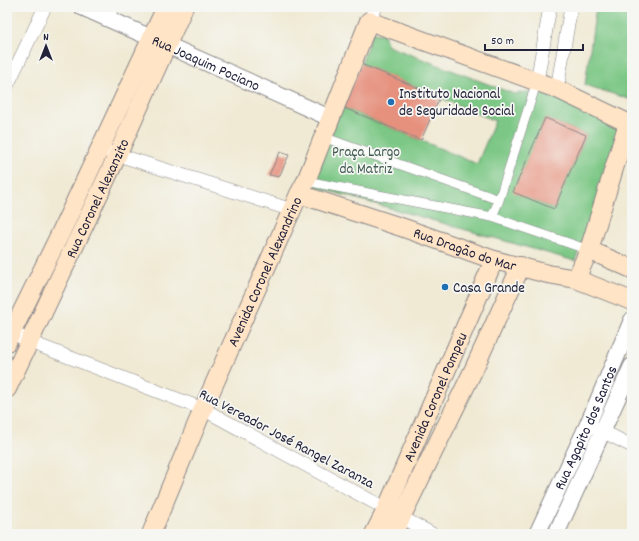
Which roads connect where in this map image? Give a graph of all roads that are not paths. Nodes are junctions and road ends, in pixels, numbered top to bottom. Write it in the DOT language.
graph roads {
  1 [pos="45,7"];
  2 [pos="82,7"];
  3 [pos="166,7"];
  4 [pos="184,7"];
  5 [pos="550,7"];
  6 [pos="571,7"];
  7 [pos="110,13"];
  8 [pos="372,14"];
  9 [pos="159,41"];
  10 [pos="537,82"];
  11 [pos="7,86"];
  12 [pos="557,89"];
  13 [pos="330,118"];
  14 [pos="631,121"];
  15 [pos="323,137"];
  16 [pos="100,149"];
  17 [pos="117,156"];
  18 [pos="299,195"];
  19 [pos="499,200"];
  20 [pos="492,217"];
  21 [pos="589,250"];
  22 [pos="494,260"];
  23 [pos="521,266"];
  24 [pos="632,269"];
  25 [pos="576,279"];
  26 [pos="632,301"];
  27 [pos="632,320"];
  28 [pos="10,337"];
  29 [pos="30,342"];
  30 [pos="632,366"];
  31 [pos="7,389"];
  32 [pos="203,409"];
  33 [pos="588,424"];
  34 [pos="603,431"];
  35 [pos="632,446"];
  36 [pos="394,513"];
  37 [pos="151,534"];
  38 [pos="374,534"];
  39 [pos="393,534"];
  40 [pos="432,534"];
  41 [pos="537,534"];
  42 [pos="556,534"];
  1 -- 11 [label="street"];
  2 -- 7 [label="street, Rua Joaquim Pociano"];
  3 -- 9 [label="main road, Rua Coronel Alexanzito"];
  4 -- 9 [label="main road, Rua Coronel Alexanzito"];
  5 -- 10 [label="street"];
  6 -- 12 [label="street"];
  7 -- 9 [label="street, Rua Joaquim Pociano"];
  8 -- 10 [label="main road"];
  8 -- 13 [label="main road, Avenida Coronel Alexandrino"];
  9 -- 13 [label="street, Rua Joaquim Pociano"];
  9 -- 16 [label="main road, Rua Coronel Alexanzito"];
  9 -- 17 [label="main road, Rua Coronel Alexanzito"];
  10 -- 12 [label="main road"];
  10 -- 19 [label="street"];
  12 -- 14 [label="main road"];
  13 -- 15 [label="main road, Avenida Coronel Alexandrino"];
  14 -- 21 [label="main road"];
  15 -- 18 [label="main road, Avenida Coronel Alexandrino"];
  15 -- 19 [label="street"];
  16 -- 17 [label="street, Rua Dragão do Mar"];
  16 -- 28 [label="main road, Rua Coronel Alexanzito"];
  17 -- 18 [label="street, Rua Dragão do Mar"];
  17 -- 29 [label="main road, Rua Coronel Alexanzito"];
  18 -- 20 [label="street"];
  18 -- 22 [label="main road, Rua Dragão do Mar"];
  18 -- 32 [label="main road, Avenida Coronel Alexandrino"];
  19 -- 20 [label="street"];
  20 -- 21 [label="street"];
  21 -- 24 [label="main road"];
  21 -- 25 [label="main road"];
  22 -- 23 [label="main road, Rua Dragão do Mar"];
  22 -- 36 [label="main road, Avenida Coronel Pompeu"];
  23 -- 25 [label="main road, Rua Dragão do Mar"];
  23 -- 36 [label="main road, Avenida Coronel Pompeu"];
  25 -- 26 [label="main road, Rua Dragão do Mar"];
  27 -- 33 [label="street, Rua Agapito dos Santos"];
  28 -- 29 [label="street, Rua Vereador José Rangel Zaranza"];
  29 -- 31 [label="main road, Rua Coronel Alexanzito"];
  29 -- 32 [label="street, Rua Vereador José Rangel Zaranza"];
  30 -- 34 [label="street, Rua Agapito dos Santos"];
  32 -- 36 [label="street, Rua Vereador José Rangel Zaranza"];
  32 -- 37 [label="main road, Avenida Coronel Alexandrino"];
  33 -- 34 [label="street"];
  33 -- 41 [label="street, Rua Agapito dos Santos"];
  34 -- 35 [label="street"];
  34 -- 42 [label="street, Rua Agapito dos Santos"];
  36 -- 38 [label="main road, Avenida Coronel Pompeu"];
  36 -- 39 [label="main road, Avenida Coronel Pompeu"];
  36 -- 40 [label="street, Rua Vereador José Rangel Zaranza"];
}
